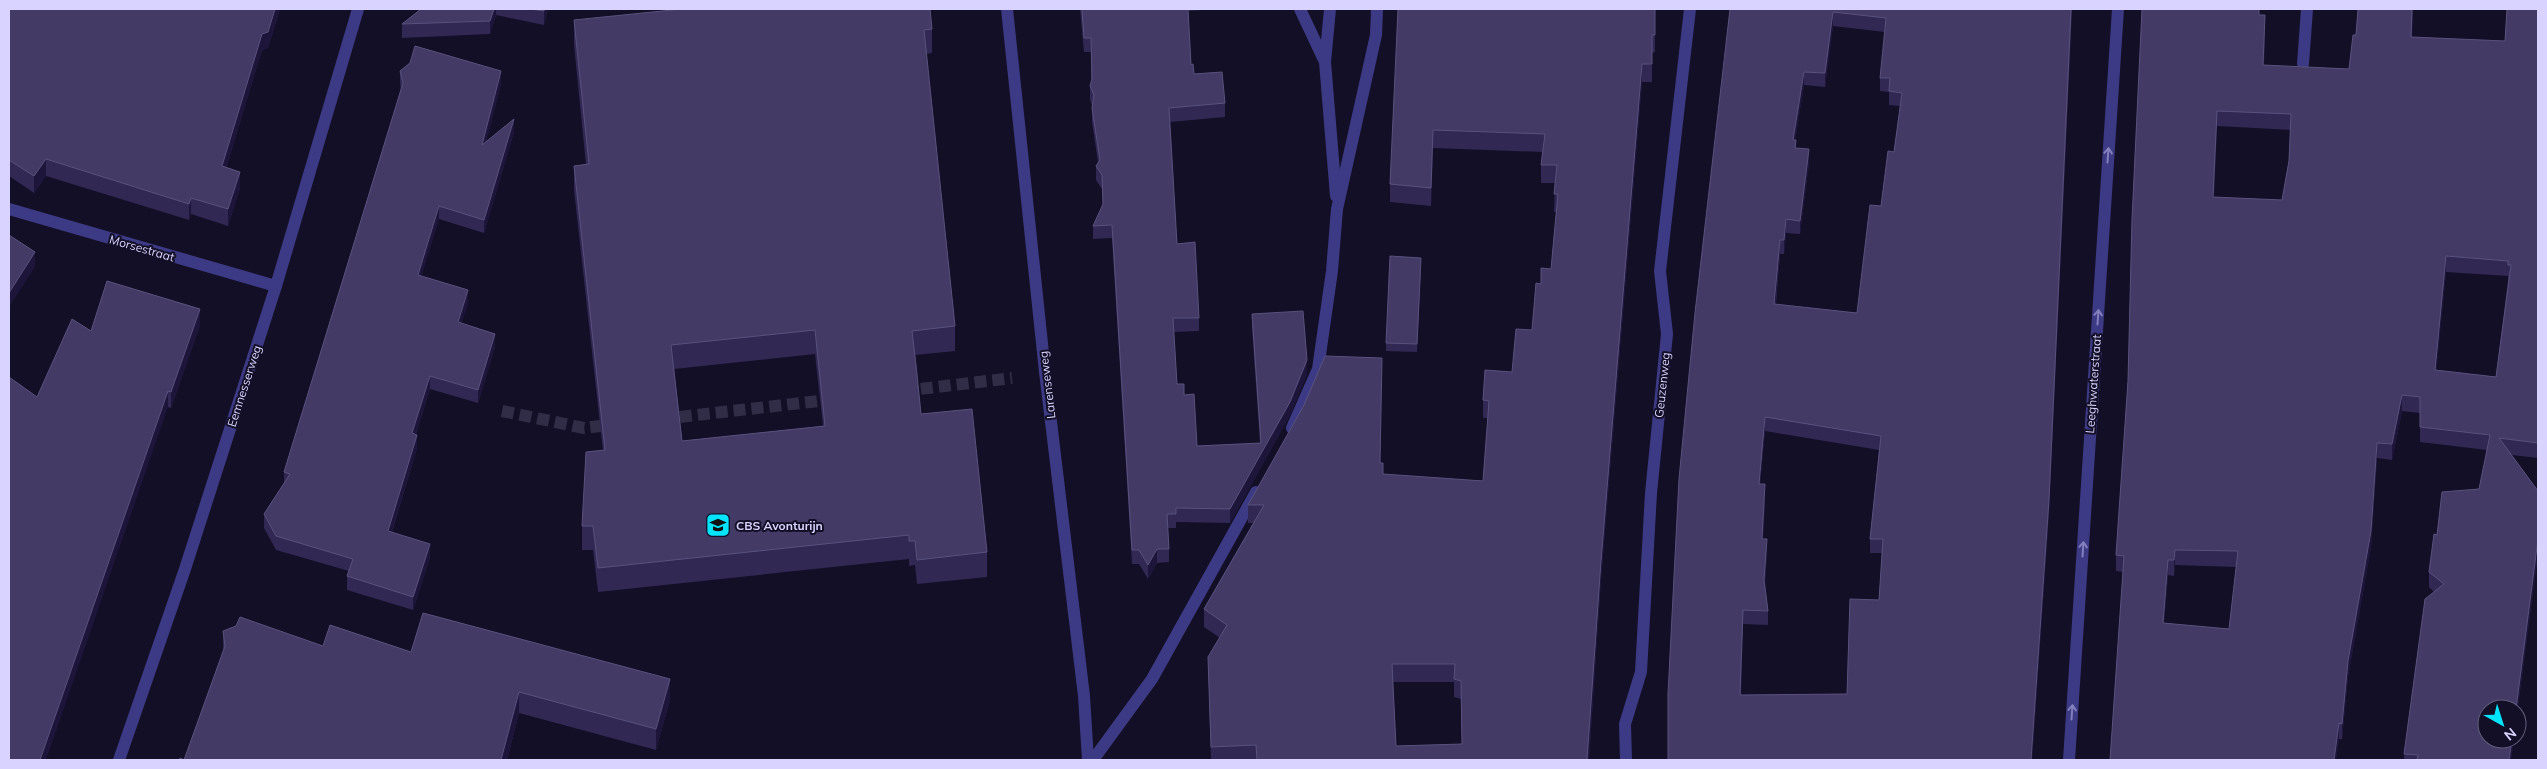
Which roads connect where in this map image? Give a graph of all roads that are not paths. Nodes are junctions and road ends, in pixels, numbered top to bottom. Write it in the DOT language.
graph roads {
  1 [pos="358,9"];
  2 [pos="1006,9"];
  3 [pos="1300,9"];
  4 [pos="1330,9"];
  5 [pos="1377,9"];
  6 [pos="1690,9"];
  7 [pos="2118,9"];
  8 [pos="2307,9"];
  9 [pos="1325,62"];
  10 [pos="2303,64"];
  11 [pos="1337,209"];
  12 [pos="9,210"];
  13 [pos="276,286"];
  14 [pos="1288,436"];
  15 [pos="1263,479"];
  16 [pos="119,760"];
  17 [pos="1088,760"];
  18 [pos="1093,760"];
  19 [pos="1626,760"];
  20 [pos="2069,760"];
  1 -- 13 [label="street, Eemnesserweg"];
  2 -- 17 [label="street, Larenseweg"];
  3 -- 9 [label="street"];
  4 -- 9 [label="street"];
  5 -- 11 [label="street"];
  6 -- 19 [label="street, Geuzenweg"];
  20 -- 7 [label="street, Leeghwaterstraat, one-way"];
  8 -- 10 [label="street"];
  9 -- 11 [label="street"];
  11 -- 14 [label="street"];
  12 -- 13 [label="street, Morsestraat"];
  13 -- 16 [label="street, Eemnesserweg"];
  15 -- 18 [label="street"];
}
